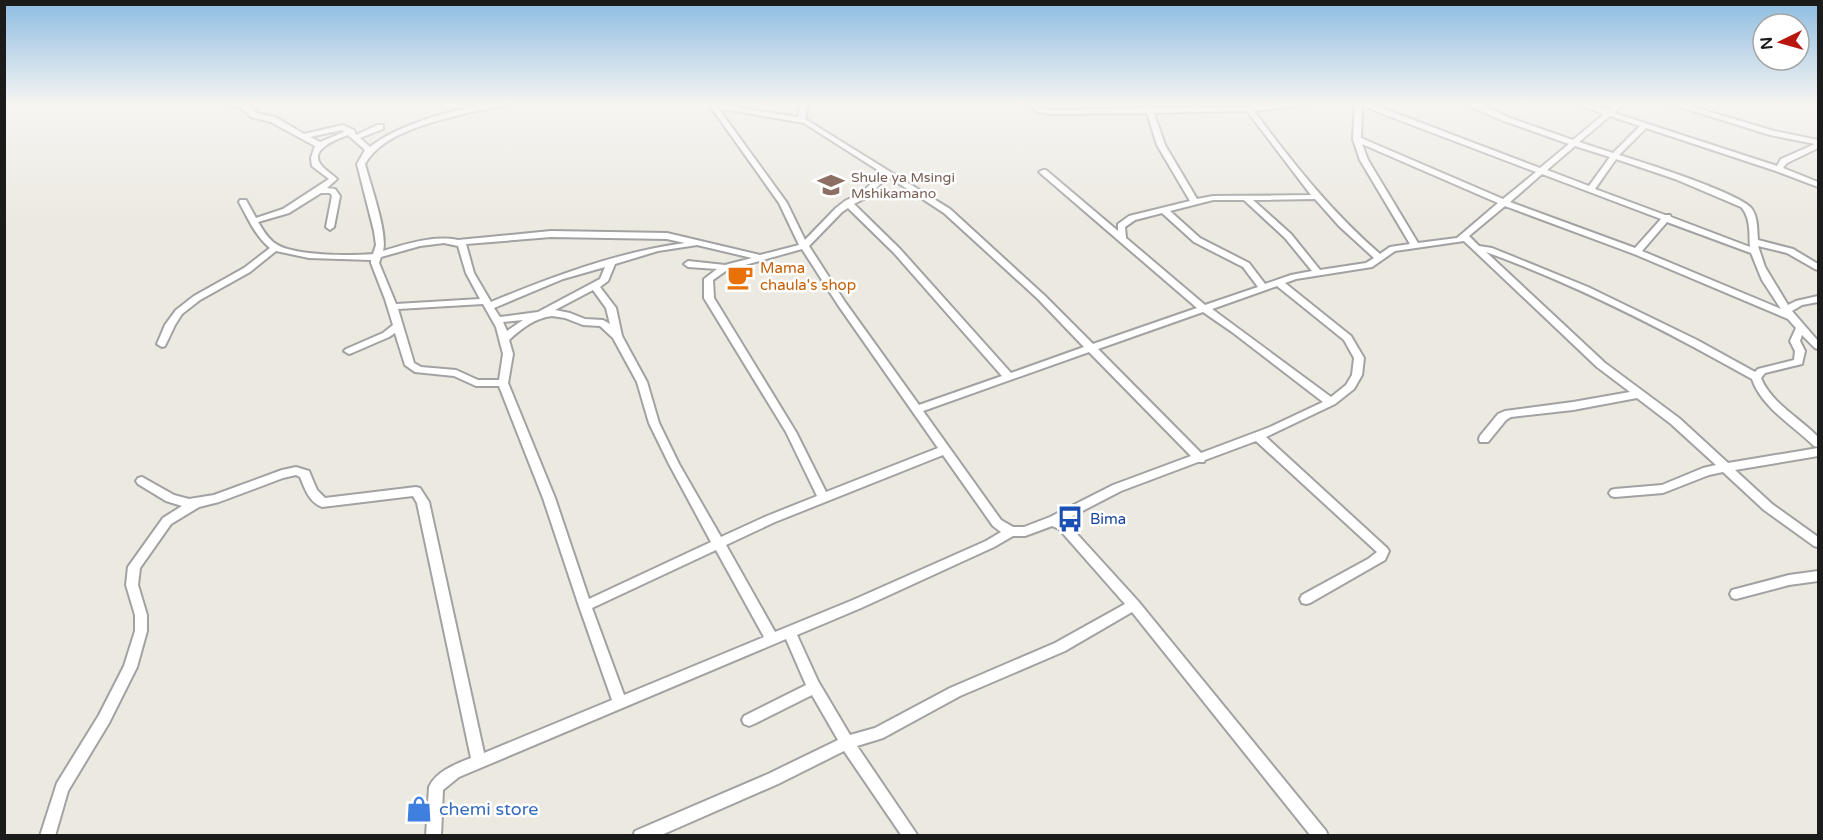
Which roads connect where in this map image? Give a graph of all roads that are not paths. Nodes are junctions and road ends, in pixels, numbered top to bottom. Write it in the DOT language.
graph roads {
  1 [pos="314,142"];
  2 [pos="329,142"];
  3 [pos="361,142"];
  4 [pos="382,142"];
  5 [pos="739,142"];
  6 [pos="837,142"];
  7 [pos="1160,142"];
  8 [pos="1274,142"];
  9 [pos="1359,142"];
  10 [pos="1365,142"];
  11 [pos="1464,142"];
  12 [pos="1570,142"];
  13 [pos="1628,142"];
  14 [pos="1700,142"];
  15 [pos="1818,143"];
  16 [pos="1575,144"];
  17 [pos="319,145"];
  18 [pos="368,149"];
  19 [pos="1614,156"];
  20 [pos="1779,169"];
  21 [pos="1043,172"];
  22 [pos="1543,172"];
  23 [pos="889,174"];
  24 [pos="1818,185"];
  25 [pos="1591,189"];
  26 [pos="319,190"];
  27 [pos="1314,197"];
  28 [pos="1246,198"];
  29 [pos="243,202"];
  30 [pos="1195,202"];
  31 [pos="849,203"];
  32 [pos="1505,203"];
  33 [pos="1164,210"];
  34 [pos="1667,217"];
  35 [pos="254,221"];
  36 [pos="330,227"];
  37 [pos="822,229"];
  38 [pos="798,233"];
  39 [pos="1123,237"];
  40 [pos="1465,237"];
  41 [pos="459,242"];
  42 [pos="1754,242"];
  43 [pos="697,243"];
  44 [pos="804,246"];
  45 [pos="1415,246"];
  46 [pos="274,248"];
  47 [pos="710,248"];
  48 [pos="1476,248"];
  49 [pos="1637,252"];
  50 [pos="1755,252"];
  51 [pos="376,256"];
  52 [pos="762,257"];
  53 [pos="1379,257"];
  54 [pos="1514,262"];
  55 [pos="611,264"];
  56 [pos="688,264"];
  57 [pos="707,267"];
  58 [pos="726,267"];
  59 [pos="1818,267"];
  60 [pos="1316,272"];
  61 [pos="1503,272"];
  62 [pos="1278,282"];
  63 [pos="595,285"];
  64 [pos="1263,287"];
  65 [pos="1818,299"];
  66 [pos="489,304"];
  67 [pos="392,307"];
  68 [pos="1202,307"];
  69 [pos="1787,313"];
  70 [pos="539,315"];
  71 [pos="498,320"];
  72 [pos="398,326"];
  73 [pos="1801,328"];
  74 [pos="617,336"];
  75 [pos="504,339"];
  76 [pos="162,344"];
  77 [pos="1818,346"];
  78 [pos="1092,347"];
  79 [pos="349,351"];
  80 [pos="1008,376"];
  81 [pos="1756,377"];
  82 [pos="503,383"];
  83 [pos="1639,394"];
  84 [pos="1331,402"];
  85 [pos="917,409"];
  86 [pos="1258,436"];
  87 [pos="1484,439"];
  88 [pos="1818,443"];
  89 [pos="945,450"];
  90 [pos="1818,452"];
  91 [pos="1200,459"];
  92 [pos="1729,468"];
  93 [pos="142,482"];
  94 [pos="1615,493"];
  95 [pos="823,496"];
  96 [pos="196,503"];
  97 [pos="1053,521"];
  98 [pos="1009,533"];
  99 [pos="718,543"];
  100 [pos="1818,543"];
  101 [pos="1818,576"];
  102 [pos="1736,594"];
  103 [pos="1306,599"];
  104 [pos="1134,605"];
  105 [pos="585,606"];
  106 [pos="789,631"];
  107 [pos="772,639"];
  108 [pos="813,688"];
  109 [pos="620,702"];
  110 [pos="748,720"];
  111 [pos="846,743"];
  112 [pos="479,761"];
  113 [pos="47,836"];
  114 [pos="433,836"];
  115 [pos="640,836"];
  116 [pos="911,836"];
  117 [pos="1321,836"];
  1 -- 17 [label="street"];
  2 -- 17 [label="street"];
  3 -- 18 [label="street"];
  4 -- 18 [label="street"];
  5 -- 38 [label="street"];
  6 -- 23 [label="street"];
  7 -- 30 [label="street"];
  8 -- 27 [label="street"];
  9 -- 45 [label="street"];
  10 -- 32 [label="street"];
  11 -- 22 [label="street"];
  12 -- 16 [label="street"];
  13 -- 19 [label="street"];
  14 -- 20 [label="street"];
  15 -- 20 [label="street"];
  16 -- 19 [label="street"];
  16 -- 22 [label="street"];
  17 -- 26 [label="street"];
  18 -- 51 [label="street"];
  19 -- 25 [label="street"];
  19 -- 42 [label="street"];
  20 -- 24 [label="street"];
  21 -- 39 [label="street"];
  22 -- 25 [label="street"];
  22 -- 32 [label="street"];
  23 -- 31 [label="street"];
  23 -- 78 [label="street"];
  25 -- 34 [label="street"];
  26 -- 35 [label="street"];
  26 -- 36 [label="street"];
  27 -- 28 [label="street"];
  27 -- 53 [label="street"];
  28 -- 30 [label="street"];
  28 -- 60 [label="street"];
  29 -- 35 [label="street"];
  30 -- 33 [label="street"];
  31 -- 37 [label="street"];
  31 -- 80 [label="street"];
  32 -- 40 [label="street"];
  32 -- 49 [label="street"];
  33 -- 39 [label="street"];
  33 -- 64 [label="street"];
  34 -- 49 [label="street"];
  34 -- 50 [label="street"];
  35 -- 46 [label="street"];
  37 -- 38 [label="street"];
  37 -- 44 [label="street"];
  38 -- 44 [label="street"];
  39 -- 68 [label="street"];
  40 -- 45 [label="street"];
  40 -- 48 [label="street"];
  41 -- 43 [label="street"];
  41 -- 51 [label="street"];
  41 -- 66 [label="street"];
  42 -- 50 [label="street"];
  42 -- 59 [label="street"];
  43 -- 47 [label="street"];
  43 -- 55 [label="street"];
  44 -- 52 [label="street"];
  44 -- 85 [label="street"];
  45 -- 53 [label="street"];
  46 -- 51 [label="street"];
  46 -- 76 [label="street"];
  47 -- 52 [label="street"];
  47 -- 57 [label="street"];
  48 -- 54 [label="street"];
  48 -- 61 [label="street"];
  49 -- 69 [label="street"];
  50 -- 69 [label="street"];
  51 -- 67 [label="street"];
  52 -- 58 [label="street"];
  53 -- 60 [label="street"];
  54 -- 61 [label="street"];
  54 -- 81 [label="street"];
  55 -- 63 [label="street"];
  55 -- 66 [label="street"];
  56 -- 57 [label="street"];
  57 -- 58 [label="street"];
  58 -- 95 [label="street"];
  60 -- 62 [label="street"];
  61 -- 83 [label="street"];
  62 -- 64 [label="street"];
  62 -- 84 [label="street"];
  63 -- 70 [label="street"];
  63 -- 74 [label="street"];
  64 -- 68 [label="street"];
  65 -- 69 [label="street"];
  66 -- 67 [label="street"];
  66 -- 71 [label="street"];
  67 -- 72 [label="street"];
  68 -- 78 [label="street"];
  68 -- 84 [label="street"];
  69 -- 73 [label="street"];
  70 -- 71 [label="street"];
  70 -- 74 [label="street"];
  70 -- 75 [label="street"];
  71 -- 75 [label="street"];
  72 -- 79 [label="street"];
  72 -- 82 [label="street"];
  73 -- 77 [label="street"];
  73 -- 81 [label="street"];
  74 -- 99 [label="street"];
  75 -- 82 [label="street"];
  78 -- 80 [label="street"];
  78 -- 91 [label="street"];
  80 -- 85 [label="street"];
  81 -- 88 [label="street"];
  82 -- 105 [label="street"];
  83 -- 87 [label="street"];
  83 -- 92 [label="street"];
  84 -- 86 [label="street"];
  85 -- 89 [label="street"];
  86 -- 91 [label="street"];
  86 -- 103 [label="street"];
  89 -- 95 [label="street"];
  89 -- 98 [label="street"];
  90 -- 92 [label="street"];
  91 -- 97 [label="street"];
  92 -- 94 [label="street"];
  92 -- 100 [label="street"];
  93 -- 96 [label="street"];
  95 -- 99 [label="street"];
  96 -- 112 [label="street"];
  96 -- 113 [label="street"];
  97 -- 98 [label="street"];
  97 -- 104 [label="street"];
  98 -- 106 [label="street"];
  99 -- 105 [label="street"];
  99 -- 107 [label="street"];
  101 -- 102 [label="street"];
  104 -- 111 [label="street"];
  104 -- 117 [label="street"];
  105 -- 109 [label="street"];
  106 -- 107 [label="street"];
  106 -- 108 [label="street"];
  107 -- 109 [label="street"];
  108 -- 110 [label="street"];
  108 -- 111 [label="street"];
  109 -- 112 [label="street"];
  111 -- 115 [label="street"];
  111 -- 116 [label="street"];
  112 -- 114 [label="street"];
}
